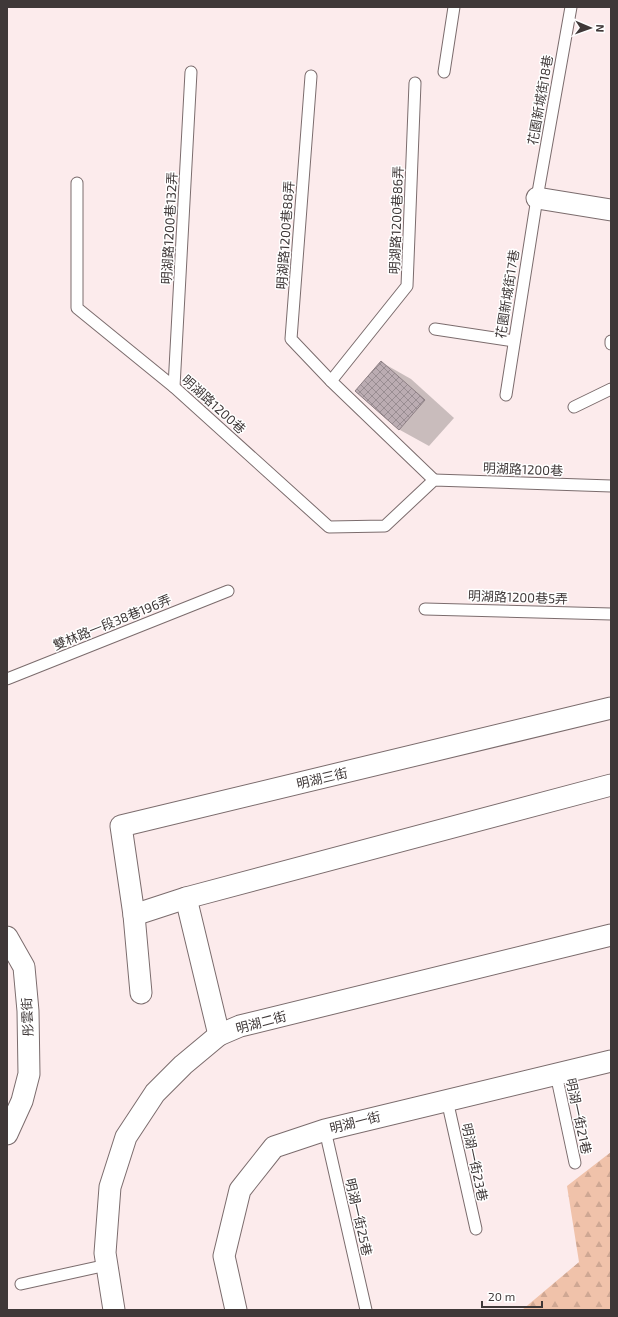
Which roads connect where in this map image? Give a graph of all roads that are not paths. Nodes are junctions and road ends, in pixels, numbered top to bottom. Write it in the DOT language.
graph roads {
  1 [pos="454,7"];
  2 [pos="571,7"];
  3 [pos="191,72"];
  4 [pos="444,72"];
  5 [pos="311,76"];
  6 [pos="415,83"];
  7 [pos="77,183"];
  8 [pos="537,198"];
  9 [pos="611,210"];
  10 [pos="435,329"];
  11 [pos="514,341"];
  12 [pos="331,381"];
  13 [pos="174,387"];
  14 [pos="611,389"];
  15 [pos="506,395"];
  16 [pos="574,407"];
  17 [pos="434,480"];
  18 [pos="611,486"];
  19 [pos="228,591"];
  20 [pos="425,609"];
  21 [pos="611,614"];
  22 [pos="7,679"];
  23 [pos="611,708"];
  24 [pos="611,785"];
  25 [pos="186,898"];
  26 [pos="134,915"];
  27 [pos="611,935"];
  28 [pos="7,937"];
  29 [pos="141,993"];
  30 [pos="219,1035"];
  31 [pos="611,1061"];
  32 [pos="556,1074"];
  33 [pos="447,1100"];
  34 [pos="15,1101"];
  35 [pos="325,1130"];
  36 [pos="7,1134"];
  37 [pos="575,1163"];
  38 [pos="476,1229"];
  39 [pos="107,1265"];
  40 [pos="21,1284"];
  41 [pos="114,1310"];
  42 [pos="236,1310"];
  43 [pos="366,1310"];
  1 -- 4 [label="lane"];
  2 -- 8 [label="lane, 花園新城街18巷"];
  3 -- 13 [label="lane, 明湖路1200巷132弄"];
  5 -- 12 [label="lane, 明湖路1200巷88弄"];
  6 -- 12 [label="lane, 明湖路1200巷86弄"];
  7 -- 13 [label="lane, 明湖路1200巷"];
  8 -- 9 [label="street"];
  8 -- 11 [label="lane, 花園新城街17巷"];
  10 -- 11 [label="lane"];
  11 -- 15 [label="lane, 花園新城街17巷"];
  12 -- 17 [label="lane"];
  13 -- 17 [label="lane, 明湖路1200巷"];
  14 -- 16 [label="lane"];
  17 -- 18 [label="lane, 明湖路1200巷"];
  19 -- 22 [label="lane, 雙林路一段38巷196弄"];
  20 -- 21 [label="lane, 明湖路1200巷5弄"];
  23 -- 26 [label="street, 明湖三街"];
  24 -- 25 [label="street"];
  25 -- 26 [label="street"];
  25 -- 30 [label="street"];
  26 -- 29 [label="street, 明湖三街"];
  27 -- 30 [label="street, 明湖二街"];
  28 -- 34 [label="street, 彤雲街"];
  30 -- 39 [label="street, 明湖二街"];
  31 -- 32 [label="street, 明湖一街"];
  32 -- 33 [label="street, 明湖一街"];
  32 -- 37 [label="lane, 明湖一街21巷"];
  33 -- 35 [label="street, 明湖一街"];
  33 -- 38 [label="lane, 明湖一街23巷"];
  34 -- 36 [label="street, 彤雲街"];
  35 -- 42 [label="street, 明湖一街"];
  35 -- 43 [label="lane, 明湖一街25巷"];
  39 -- 40 [label="lane"];
  39 -- 41 [label="street, 明湖二街"];
}
